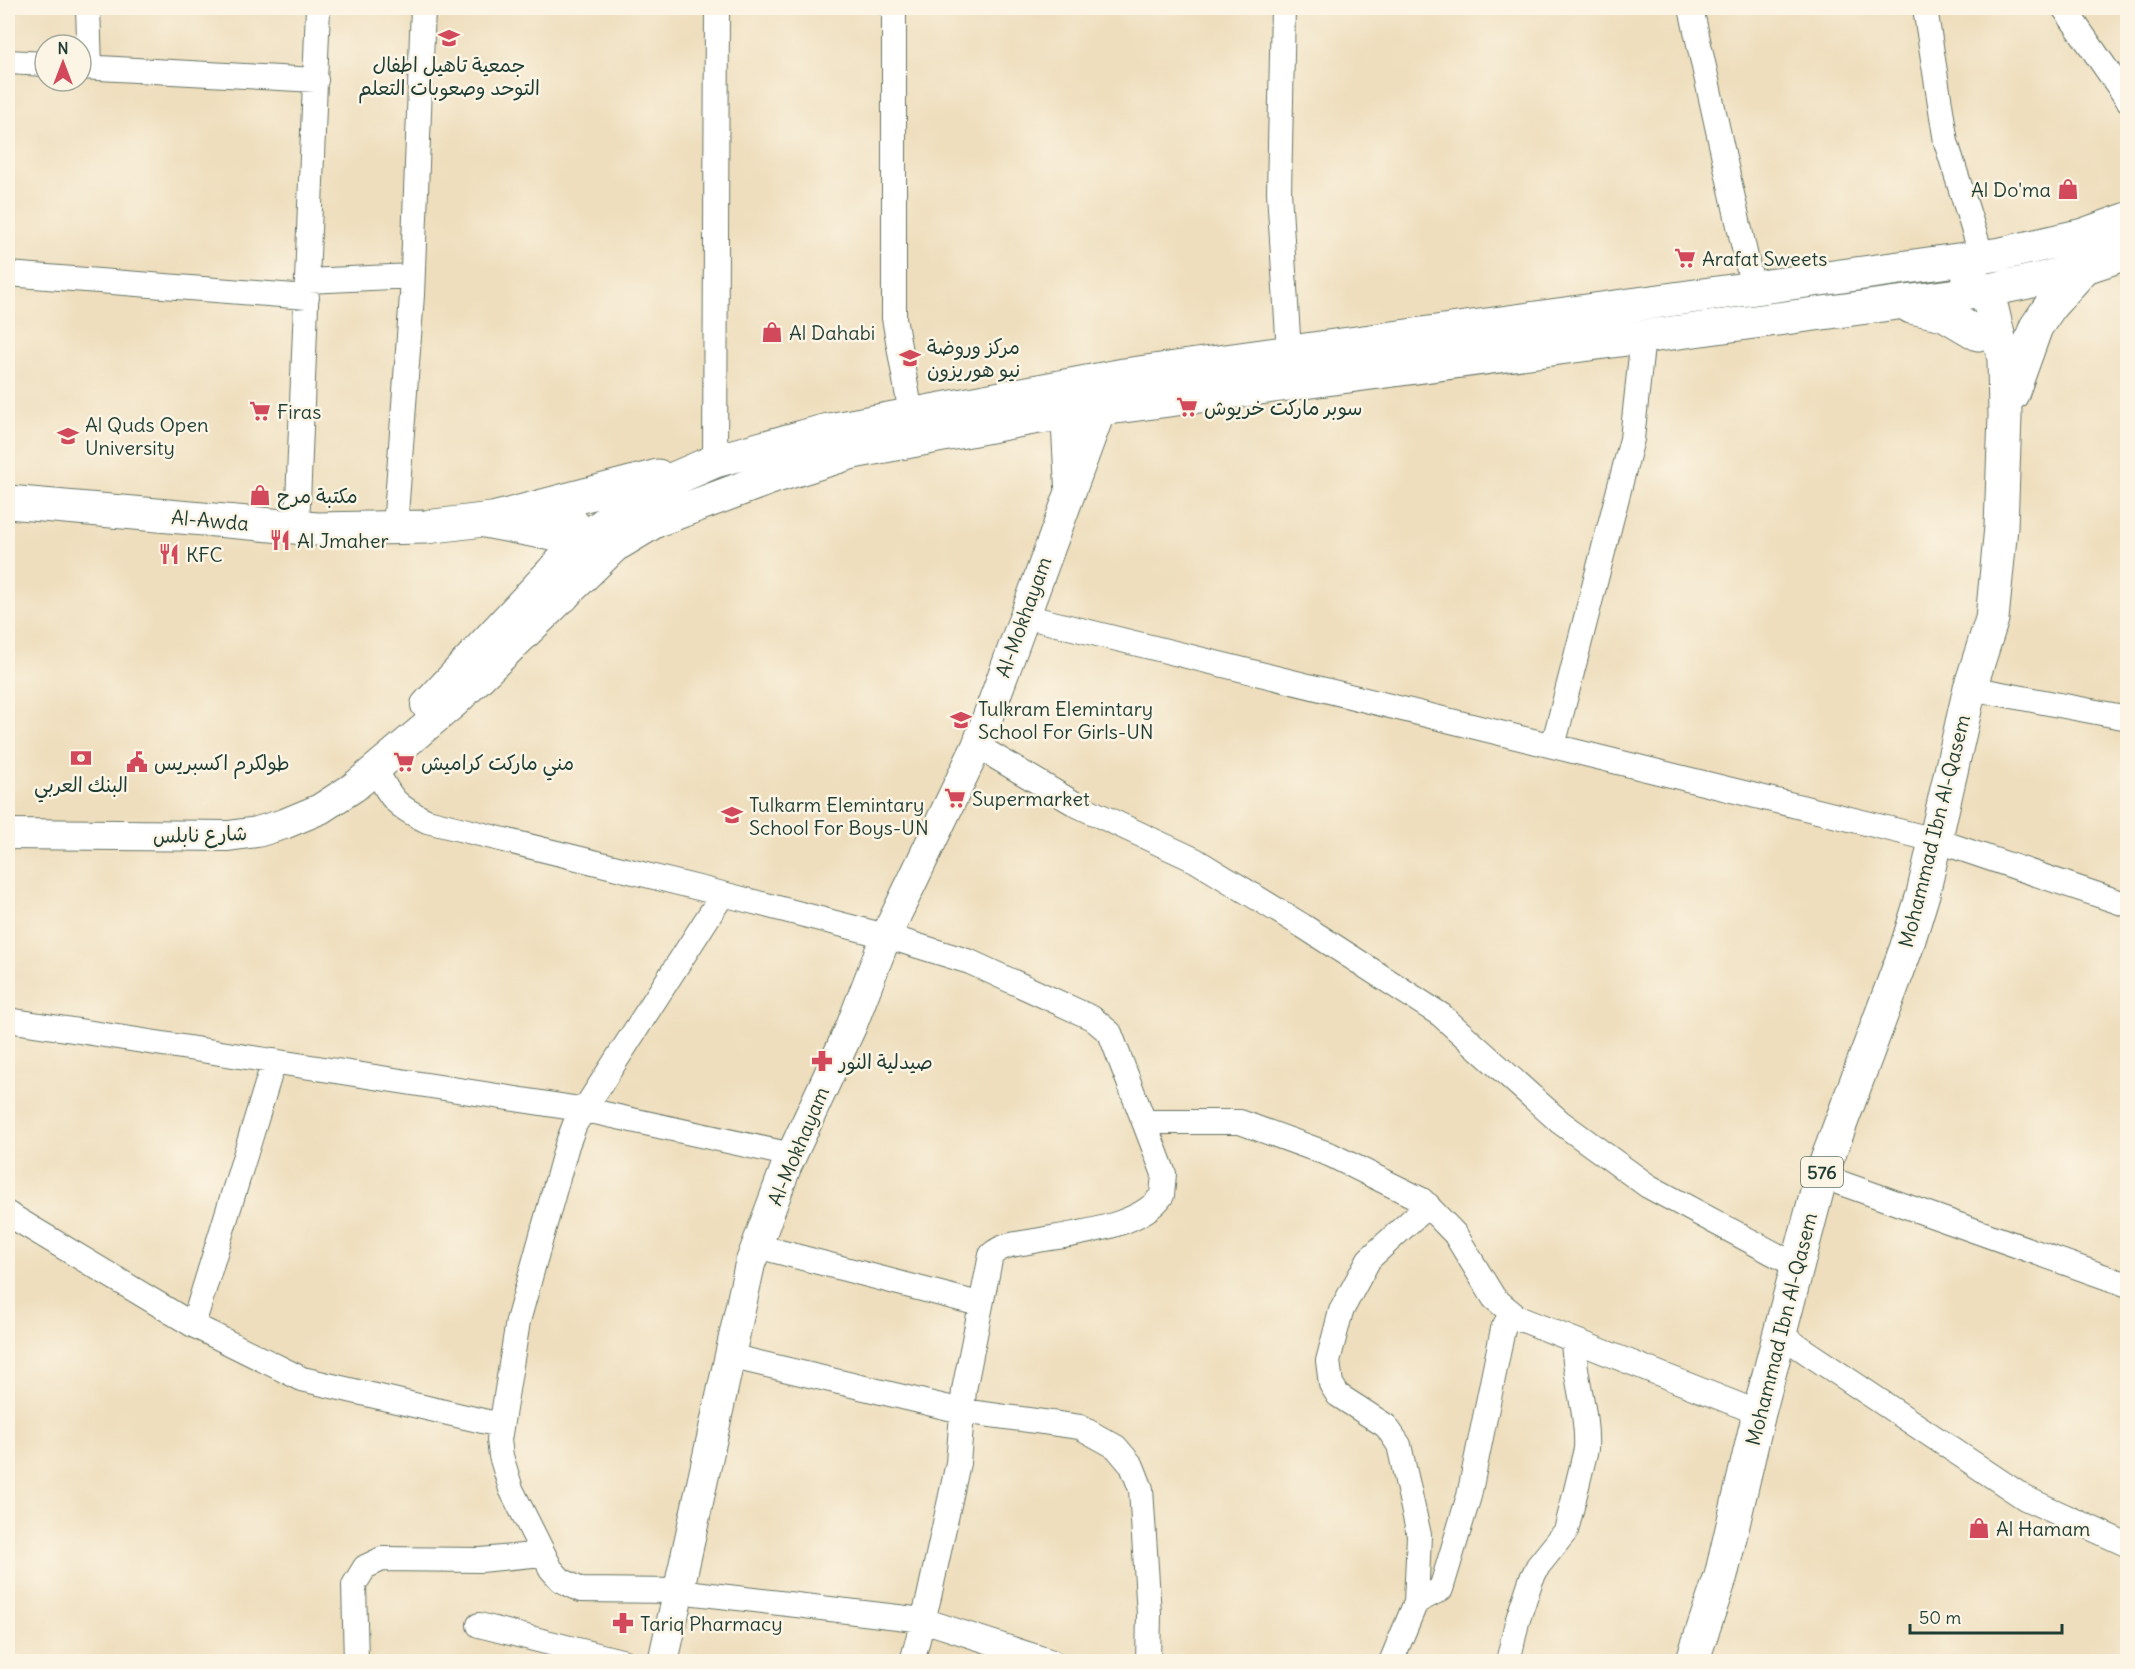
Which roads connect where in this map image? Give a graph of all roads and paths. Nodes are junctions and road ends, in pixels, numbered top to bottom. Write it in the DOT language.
graph roads {
  1 [pos="88,8"];
  2 [pos="318,8"];
  3 [pos="423,8"];
  4 [pos="717,8"];
  5 [pos="894,8"];
  6 [pos="1283,8"];
  7 [pos="1691,8"];
  8 [pos="1924,8"];
  9 [pos="2072,10"];
  10 [pos="87,33"];
  11 [pos="8,62"];
  12 [pos="33,63"];
  13 [pos="93,67"];
  14 [pos="316,80"];
  15 [pos="2127,100"];
  16 [pos="2127,219"];
  17 [pos="2127,252"];
  18 [pos="2084,268"];
  19 [pos="8,274"];
  20 [pos="412,276"];
  21 [pos="1979,282"];
  22 [pos="308,289"];
  23 [pos="1754,289"];
  24 [pos="1894,304"];
  25 [pos="1978,334"];
  26 [pos="1643,336"];
  27 [pos="1290,352"];
  28 [pos="1071,398"];
  29 [pos="1101,409"];
  30 [pos="911,414"];
  31 [pos="2005,416"];
  32 [pos="715,461"];
  33 [pos="1070,487"];
  34 [pos="8,502"];
  35 [pos="485,521"];
  36 [pos="297,527"];
  37 [pos="395,528"];
  38 [pos="583,540"];
  39 [pos="619,543"];
  40 [pos="563,596"];
  41 [pos="1024,616"];
  42 [pos="1970,688"];
  43 [pos="2127,718"];
  44 [pos="977,746"];
  45 [pos="1553,746"];
  46 [pos="376,769"];
  47 [pos="8,834"];
  48 [pos="1935,840"];
  49 [pos="723,894"];
  50 [pos="2127,905"];
  51 [pos="886,936"];
  52 [pos="8,1020"];
  53 [pos="274,1061"];
  54 [pos="575,1114"];
  55 [pos="1144,1122"];
  56 [pos="792,1155"];
  57 [pos="1821,1176"];
  58 [pos="1428,1205"];
  59 [pos="8,1214"];
  60 [pos="757,1246"];
  61 [pos="1797,1266"];
  62 [pos="2127,1285"];
  63 [pos="979,1304"];
  64 [pos="1511,1314"];
  65 [pos="193,1325"];
  66 [pos="1781,1335"];
  67 [pos="1573,1340"];
  68 [pos="729,1356"];
  69 [pos="962,1411"];
  70 [pos="1760,1413"];
  71 [pos="500,1425"];
  72 [pos="2127,1545"];
  73 [pos="543,1554"];
  74 [pos="678,1591"];
  75 [pos="1416,1602"];
  76 [pos="923,1620"];
  77 [pos="480,1624"];
  78 [pos="357,1662"];
  79 [pos="625,1662"];
  80 [pos="663,1662"];
  81 [pos="912,1662"];
  82 [pos="1052,1662"];
  83 [pos="1148,1662"];
  84 [pos="1391,1662"];
  85 [pos="1508,1662"];
  86 [pos="1692,1662"];
  1 -- 10 [label="street"];
  2 -- 14 [label="street"];
  3 -- 20 [label="street"];
  4 -- 32 [label="street"];
  5 -- 30 [label="street"];
  6 -- 27 [label="street"];
  7 -- 23 [label="street"];
  8 -- 21 [label="street"];
  9 -- 15 [label="street"];
  11 -- 12 [label="street"];
  13 -- 14 [label="street"];
  14 -- 22 [label="street"];
  16 -- 21 [label="main road"];
  17 -- 18 [label="main road"];
  18 -- 21 [label="main road"];
  18 -- 31 [label="main road"];
  19 -- 22 [label="street"];
  20 -- 22 [label="street"];
  20 -- 37 [label="street"];
  21 -- 23 [label="main road"];
  21 -- 24 [label="main road"];
  21 -- 25 [label="main road"];
  21 -- 31 [label="main road"];
  22 -- 36 [label="street"];
  23 -- 27 [label="main road"];
  24 -- 25 [label="main road"];
  24 -- 26 [label="main road"];
  25 -- 42 [label="main road"];
  26 -- 29 [label="main road"];
  26 -- 45 [label="street"];
  27 -- 28 [label="main road"];
  28 -- 29 [label="main road"];
  28 -- 30 [label="main road"];
  28 -- 33 [label="street"];
  28 -- 39 [label="main road"];
  29 -- 33 [label="street, Al-Mokhayam"];
  30 -- 32 [label="main road"];
  31 -- 42 [label="main road"];
  32 -- 35 [label="main road"];
  32 -- 38 [label="main road"];
  33 -- 41 [label="street, Al-Mokhayam"];
  34 -- 36 [label="main road, Al-Awda"];
  35 -- 37 [label="main road, Al-Awda"];
  35 -- 38 [label="main road"];
  36 -- 37 [label="main road, Al-Awda"];
  38 -- 39 [label="main road"];
  38 -- 40 [label="main road"];
  38 -- 46 [label="street"];
  39 -- 40 [label="street"];
  40 -- 46 [label="street"];
  41 -- 44 [label="street, Al-Mokhayam"];
  41 -- 45 [label="street"];
  42 -- 43 [label="street"];
  42 -- 48 [label="main road, Mohammad Ibn Al-Qasem / 576"];
  44 -- 51 [label="street, Al-Mokhayam"];
  44 -- 61 [label="street"];
  45 -- 48 [label="street"];
  46 -- 47 [label="street, شارع نابلس"];
  46 -- 49 [label="street"];
  48 -- 50 [label="street"];
  48 -- 57 [label="main road, Mohammad Ibn Al-Qasem / 576"];
  49 -- 51 [label="street"];
  49 -- 54 [label="street"];
  51 -- 55 [label="street"];
  51 -- 56 [label="street, Al-Mokhayam"];
  52 -- 53 [label="street"];
  53 -- 54 [label="street"];
  53 -- 65 [label="street"];
  54 -- 56 [label="street"];
  54 -- 71 [label="street"];
  55 -- 58 [label="street"];
  55 -- 63 [label="street"];
  56 -- 60 [label="street, Al-Mokhayam"];
  57 -- 61 [label="main road, Mohammad Ibn Al-Qasem / 576"];
  57 -- 62 [label="street"];
  58 -- 64 [label="street"];
  58 -- 75 [label="street"];
  59 -- 65 [label="street"];
  60 -- 63 [label="street"];
  60 -- 68 [label="street, Al-Mokhayam"];
  61 -- 66 [label="main road, Mohammad Ibn Al-Qasem / 576"];
  63 -- 69 [label="street"];
  64 -- 67 [label="street"];
  64 -- 75 [label="street"];
  65 -- 71 [label="street"];
  66 -- 70 [label="main road, Mohammad Ibn Al-Qasem / 576"];
  66 -- 72 [label="street"];
  67 -- 70 [label="street"];
  67 -- 85 [label="street"];
  68 -- 69 [label="street"];
  68 -- 74 [label="street, Al-Mokhayam"];
  69 -- 76 [label="street"];
  69 -- 83 [label="street"];
  70 -- 86 [label="main road, Mohammad Ibn Al-Qasem / 576"];
  71 -- 73 [label="street"];
  73 -- 74 [label="street"];
  73 -- 78 [label="street"];
  74 -- 76 [label="street"];
  74 -- 80 [label="street, Al-Mokhayam"];
  75 -- 84 [label="street"];
  76 -- 81 [label="street"];
  76 -- 82 [label="street"];
  77 -- 79 [label="street"];
}
